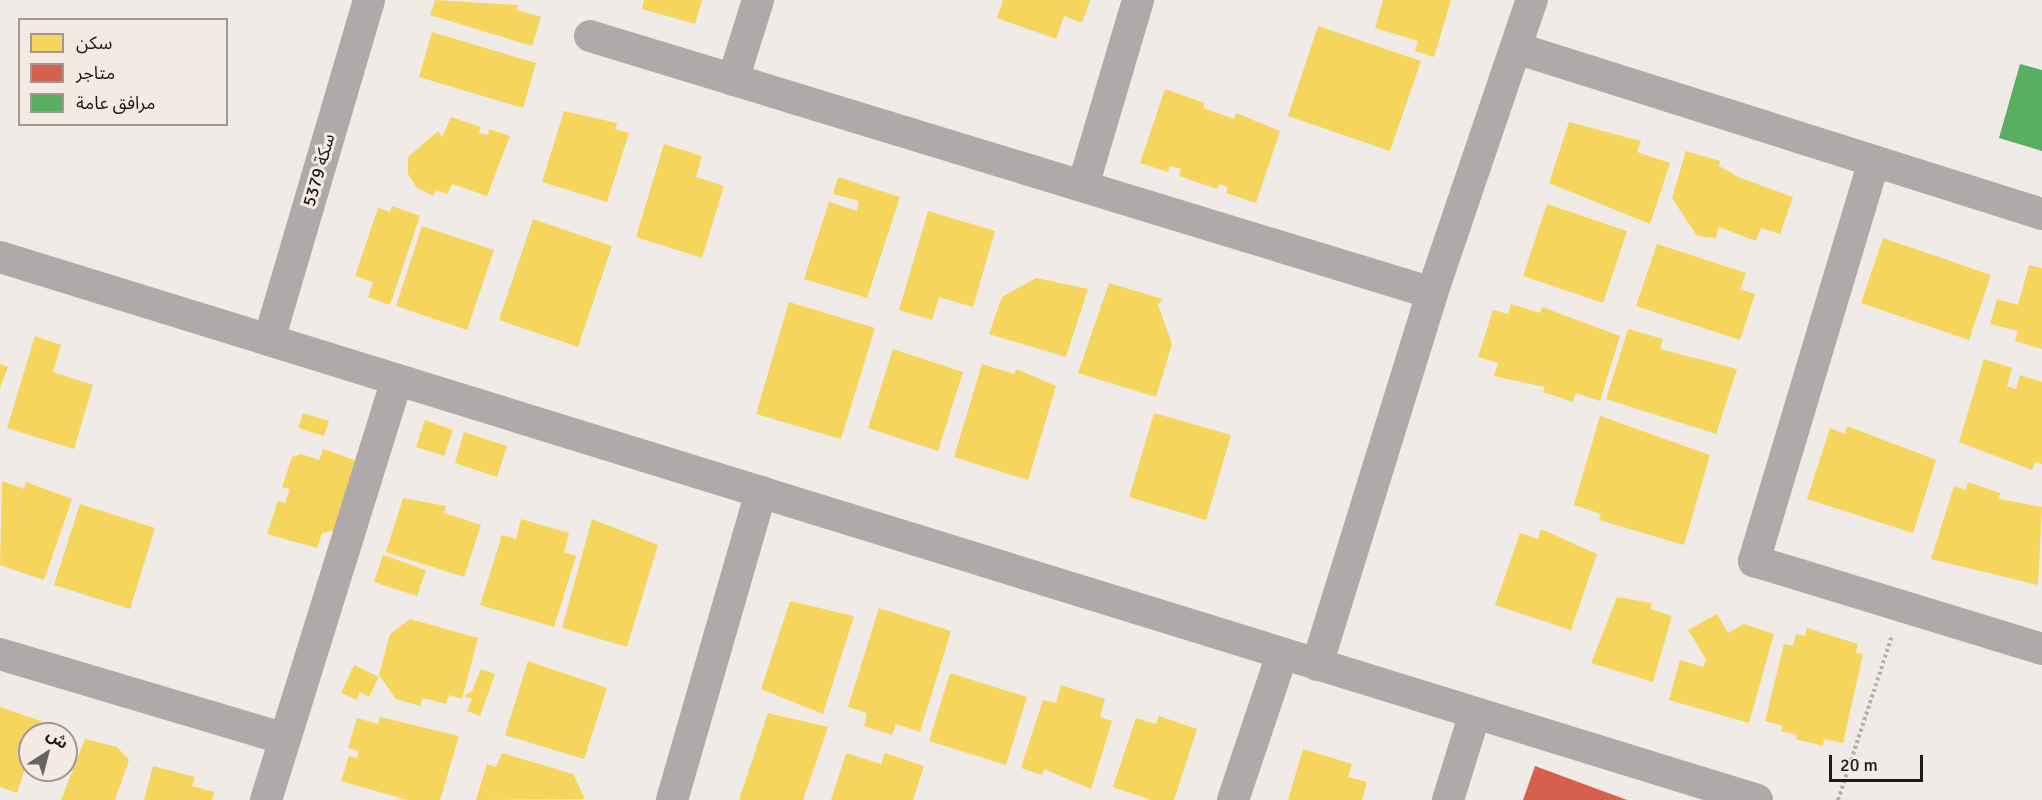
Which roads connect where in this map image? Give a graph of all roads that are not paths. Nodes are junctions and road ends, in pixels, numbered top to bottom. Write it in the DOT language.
graph roads {
  1 [pos="369,0"];
  2 [pos="758,0"];
  3 [pos="1138,0"];
  4 [pos="1532,0"];
  5 [pos="590,36"];
  6 [pos="1519,49"];
  7 [pos="733,80"];
  8 [pos="1874,161"];
  9 [pos="1083,186"];
  10 [pos="2042,214"];
  11 [pos="0,257"];
  12 [pos="1432,292"];
  13 [pos="269,340"];
  14 [pos="397,380"];
  15 [pos="761,492"];
  16 [pos="2042,649"];
  17 [pos="0,654"];
  18 [pos="1282,654"];
  19 [pos="1317,665"];
  20 [pos="1475,713"];
  21 [pos="285,739"];
  22 [pos="266,800"];
  23 [pos="672,800"];
  24 [pos="1233,800"];
  25 [pos="1448,800"];
  26 [pos="1757,800"];
  1 -- 13 [label="street, سكة 5379"];
  2 -- 7 [label="street"];
  3 -- 9 [label="street"];
  4 -- 6 [label="street"];
  5 -- 7 [label="street"];
  6 -- 8 [label="street"];
  6 -- 12 [label="street"];
  7 -- 9 [label="street"];
  8 -- 10 [label="street"];
  8 -- 16 [label="street"];
  9 -- 12 [label="street"];
  11 -- 13 [label="street"];
  12 -- 19 [label="street"];
  13 -- 14 [label="street"];
  14 -- 15 [label="street"];
  14 -- 21 [label="street"];
  15 -- 18 [label="street"];
  15 -- 23 [label="street"];
  17 -- 21 [label="street"];
  18 -- 19 [label="street"];
  18 -- 24 [label="street"];
  19 -- 20 [label="street"];
  20 -- 25 [label="street"];
  20 -- 26 [label="street"];
  21 -- 22 [label="street"];
}
